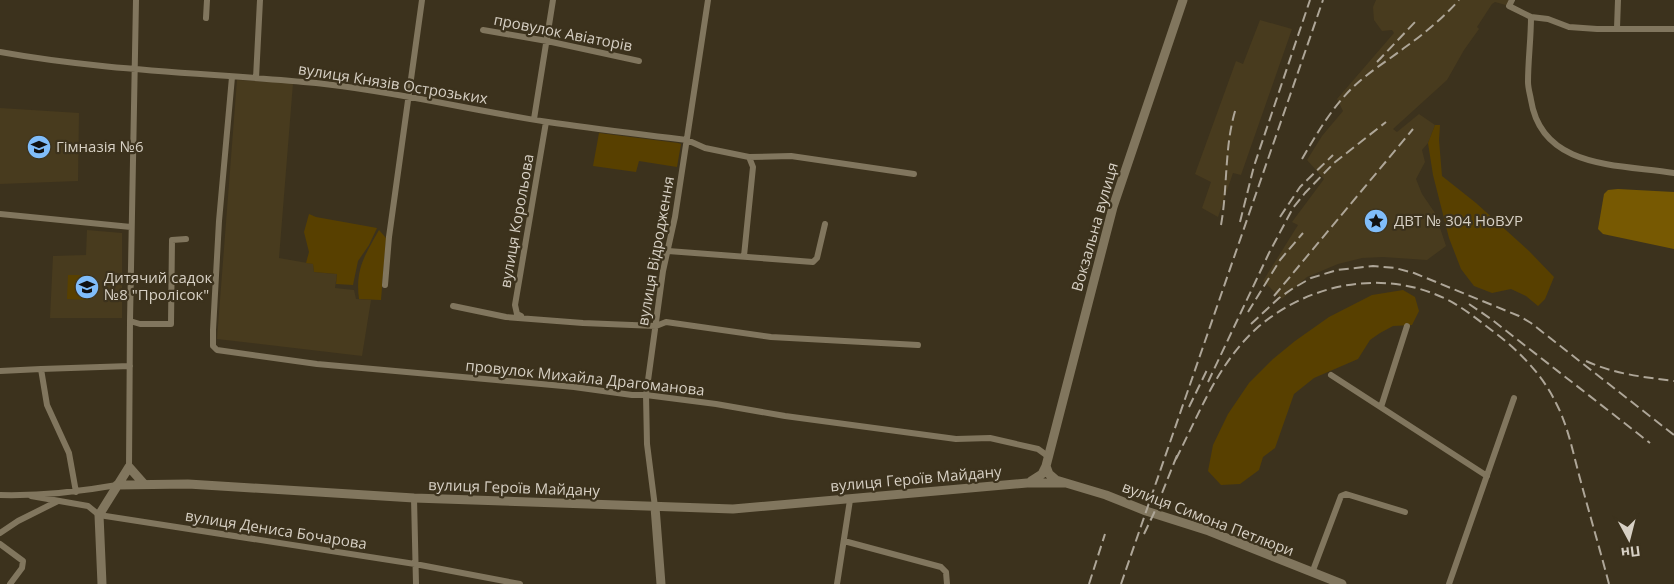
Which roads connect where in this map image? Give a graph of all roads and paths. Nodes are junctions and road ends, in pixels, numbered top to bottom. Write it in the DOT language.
graph roads {
  1 [pos="136,0"];
  2 [pos="207,0"];
  3 [pos="260,0"];
  4 [pos="422,0"];
  5 [pos="553,0"];
  6 [pos="708,0"];
  7 [pos="1183,0"];
  8 [pos="1512,0"];
  9 [pos="1618,0"];
  10 [pos="1531,17"];
  11 [pos="206,18"];
  12 [pos="1617,28"];
  13 [pos="1674,29"];
  14 [pos="483,30"];
  15 [pos="546,42"];
  16 [pos="0,52"];
  17 [pos="639,61"];
  18 [pos="135,68"];
  19 [pos="232,77"];
  20 [pos="256,78"];
  21 [pos="409,97"];
  22 [pos="534,119"];
  23 [pos="546,122"];
  24 [pos="687,140"];
  25 [pos="749,157"];
  26 [pos="914,174"];
  27 [pos="1674,174"];
  28 [pos="0,214"];
  29 [pos="825,224"];
  30 [pos="131,226"];
  31 [pos="186,239"];
  32 [pos="668,251"];
  33 [pos="744,256"];
  34 [pos="385,285"];
  35 [pos="453,306"];
  36 [pos="525,317"];
  37 [pos="130,321"];
  38 [pos="656,326"];
  39 [pos="1407,326"];
  40 [pos="918,345"];
  41 [pos="130,366"];
  42 [pos="41,369"];
  43 [pos="0,371"];
  44 [pos="1332,375"];
  45 [pos="646,395"];
  46 [pos="1514,398"];
  47 [pos="1381,407"];
  48 [pos="1048,461"];
  49 [pos="129,466"];
  50 [pos="1487,476"];
  51 [pos="1027,483"];
  52 [pos="1064,483"];
  53 [pos="144,484"];
  54 [pos="117,485"];
  55 [pos="76,492"];
  56 [pos="0,496"];
  57 [pos="31,496"];
  58 [pos="414,498"];
  59 [pos="850,500"];
  60 [pos="58,501"];
  61 [pos="655,508"];
  62 [pos="1405,512"];
  63 [pos="99,515"];
  64 [pos="0,533"];
  65 [pos="844,541"];
  66 [pos="0,544"];
  67 [pos="415,564"];
  68 [pos="1312,573"];
  69 [pos="10,584"];
  70 [pos="102,584"];
  71 [pos="416,584"];
  72 [pos="520,584"];
  73 [pos="661,584"];
  74 [pos="837,584"];
  75 [pos="947,584"];
  76 [pos="1342,584"];
  77 [pos="1449,584"];
  1 -- 18 [label="street"];
  2 -- 11 [label="street"];
  3 -- 20 [label="street"];
  4 -- 21 [label="street"];
  5 -- 15 [label="street"];
  6 -- 24 [label="street, вулиця Відродження"];
  7 -- 48 [label="street, Вокзальна вулиця"];
  8 -- 10 [label="street"];
  9 -- 12 [label="street"];
  10 -- 12 [label="street"];
  10 -- 27 [label="street"];
  12 -- 13 [label="street"];
  14 -- 15 [label="street, провулок Авіаторів"];
  15 -- 17 [label="street, провулок Авіаторів"];
  15 -- 22 [label="street"];
  16 -- 18 [label="street, вулиця Князів Острозьких"];
  18 -- 19 [label="street, вулиця Князів Острозьких"];
  18 -- 30 [label="street"];
  19 -- 20 [label="street, вулиця Князів Острозьких"];
  19 -- 45 [label="street, провулок Михайла Драгоманова"];
  20 -- 21 [label="street, вулиця Князів Острозьких"];
  21 -- 22 [label="street, вулиця Князів Острозьких"];
  21 -- 34 [label="street"];
  22 -- 23 [label="street, вулиця Князів Острозьких"];
  23 -- 24 [label="street, вулиця Князів Острозьких"];
  23 -- 36 [label="street, вулиця Корольова"];
  24 -- 25 [label="street, вулиця Князів Острозьких"];
  24 -- 32 [label="street, вулиця Відродження"];
  25 -- 26 [label="street, вулиця Князів Острозьких"];
  25 -- 33 [label="street"];
  28 -- 30 [label="street"];
  29 -- 33 [label="street"];
  30 -- 37 [label="street"];
  31 -- 37 [label="street"];
  32 -- 33 [label="street"];
  32 -- 38 [label="street, вулиця Відродження"];
  35 -- 36 [label="street"];
  36 -- 38 [label="street"];
  37 -- 41 [label="street"];
  38 -- 40 [label="street"];
  38 -- 45 [label="street, вулиця Відродження"];
  39 -- 47 [label="street"];
  41 -- 42 [label="street"];
  41 -- 49 [label="street"];
  42 -- 43 [label="street"];
  42 -- 55 [label="street"];
  44 -- 47 [label="street"];
  45 -- 48 [label="street, провулок Михайла Драгоманова"];
  45 -- 61 [label="street, вулиця Відродження"];
  46 -- 50 [label="street"];
  47 -- 50 [label="street"];
  48 -- 51 [label="street"];
  48 -- 52 [label="street"];
  49 -- 53 [label="street"];
  49 -- 54 [label="street"];
  50 -- 77 [label="street"];
  51 -- 52 [label="street, вулиця Героїв Майдану"];
  51 -- 59 [label="street, вулиця Героїв Майдану"];
  52 -- 68 [label="street, вулиця Симона Петлюри"];
  53 -- 54 [label="street, вулиця Героїв Майдану"];
  53 -- 58 [label="street, вулиця Героїв Майдану"];
  54 -- 55 [label="street, вулиця Героїв Майдану"];
  54 -- 63 [label="street"];
  55 -- 57 [label="street, вулиця Героїв Майдану"];
  56 -- 57 [label="street, вулиця Героїв Майдану"];
  57 -- 60 [label="street, вулиця Дениса Бочарова"];
  58 -- 61 [label="street, вулиця Героїв Майдану"];
  58 -- 67 [label="street"];
  59 -- 61 [label="street, вулиця Героїв Майдану"];
  59 -- 65 [label="street"];
  60 -- 63 [label="street, вулиця Дениса Бочарова"];
  60 -- 64 [label="street"];
  61 -- 73 [label="street"];
  62 -- 68 [label="street"];
  63 -- 67 [label="street, вулиця Дениса Бочарова"];
  63 -- 70 [label="street"];
  65 -- 74 [label="street"];
  65 -- 75 [label="street"];
  66 -- 69 [label="street"];
  67 -- 71 [label="street"];
  67 -- 72 [label="street, вулиця Дениса Бочарова"];
  68 -- 76 [label="street, вулиця Симона Петлюри"];
}
